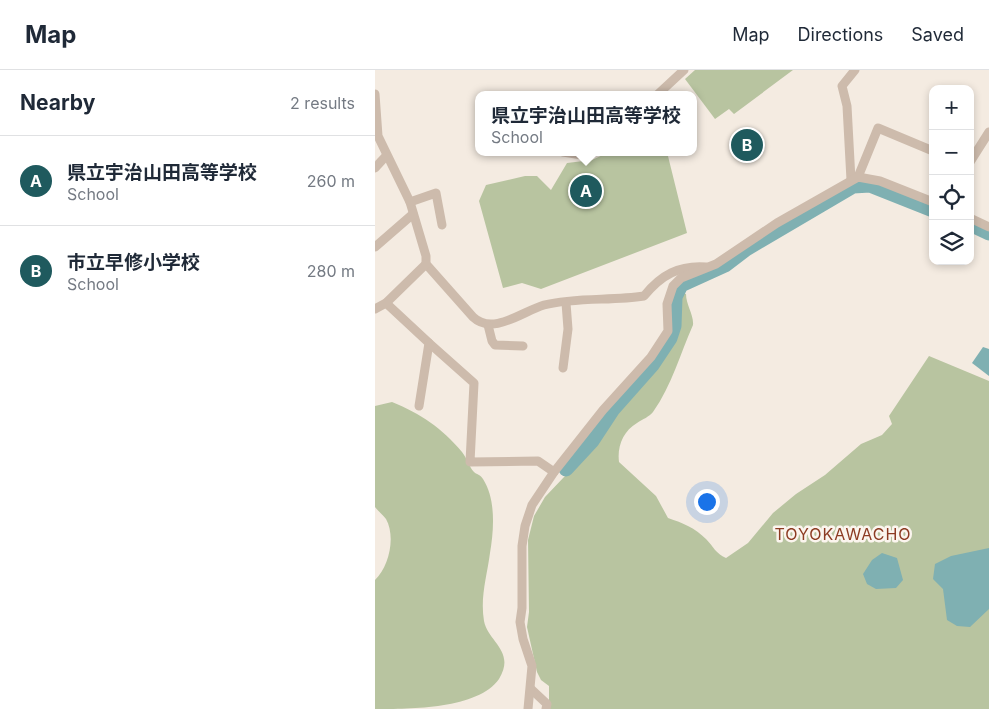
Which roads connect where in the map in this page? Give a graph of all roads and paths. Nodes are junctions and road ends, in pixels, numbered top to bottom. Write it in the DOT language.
graph roads {
  1 [pos="684,70"];
  2 [pos="855,70"];
  3 [pos="661,91"];
  4 [pos="375,94"];
  5 [pos="989,132"];
  6 [pos="929,149"];
  7 [pos="386,156"];
  8 [pos="974,156"];
  9 [pos="376,164"];
  10 [pos="854,178"];
  11 [pos="929,200"];
  12 [pos="410,202"];
  13 [pos="413,214"];
  14 [pos="974,220"];
  15 [pos="442,225"];
  16 [pos="989,227"];
  17 [pos="375,246"];
  18 [pos="426,264"];
  19 [pos="709,267"];
  20 [pos="386,303"];
  21 [pos="566,303"];
  22 [pos="375,310"];
  23 [pos="488,325"];
  24 [pos="429,343"];
  25 [pos="523,346"];
  26 [pos="563,368"];
  27 [pos="419,406"];
  28 [pos="555,472"];
  29 [pos="531,689"];
  30 [pos="528,709"];
  31 [pos="546,709"];
  1 -- 3 [label="street"];
  2 -- 10 [label="street"];
  4 -- 7 [label="street"];
  5 -- 8 [label="street"];
  6 -- 10 [label="street"];
  7 -- 9 [label="street"];
  7 -- 12 [label="street"];
  10 -- 11 [label="street"];
  10 -- 19 [label="street"];
  12 -- 13 [label="street"];
  12 -- 15 [label="street"];
  13 -- 17 [label="street"];
  13 -- 18 [label="street"];
  14 -- 16 [label="street"];
  18 -- 20 [label="street"];
  18 -- 23 [label="street"];
  19 -- 21 [label="street"];
  19 -- 28 [label="street"];
  20 -- 22 [label="street"];
  20 -- 24 [label="street"];
  21 -- 23 [label="street"];
  21 -- 26 [label="street"];
  23 -- 25 [label="street"];
  24 -- 27 [label="street"];
  24 -- 28 [label="street"];
  28 -- 29 [label="street"];
  29 -- 30 [label="street"];
  29 -- 31 [label="street"];
}
